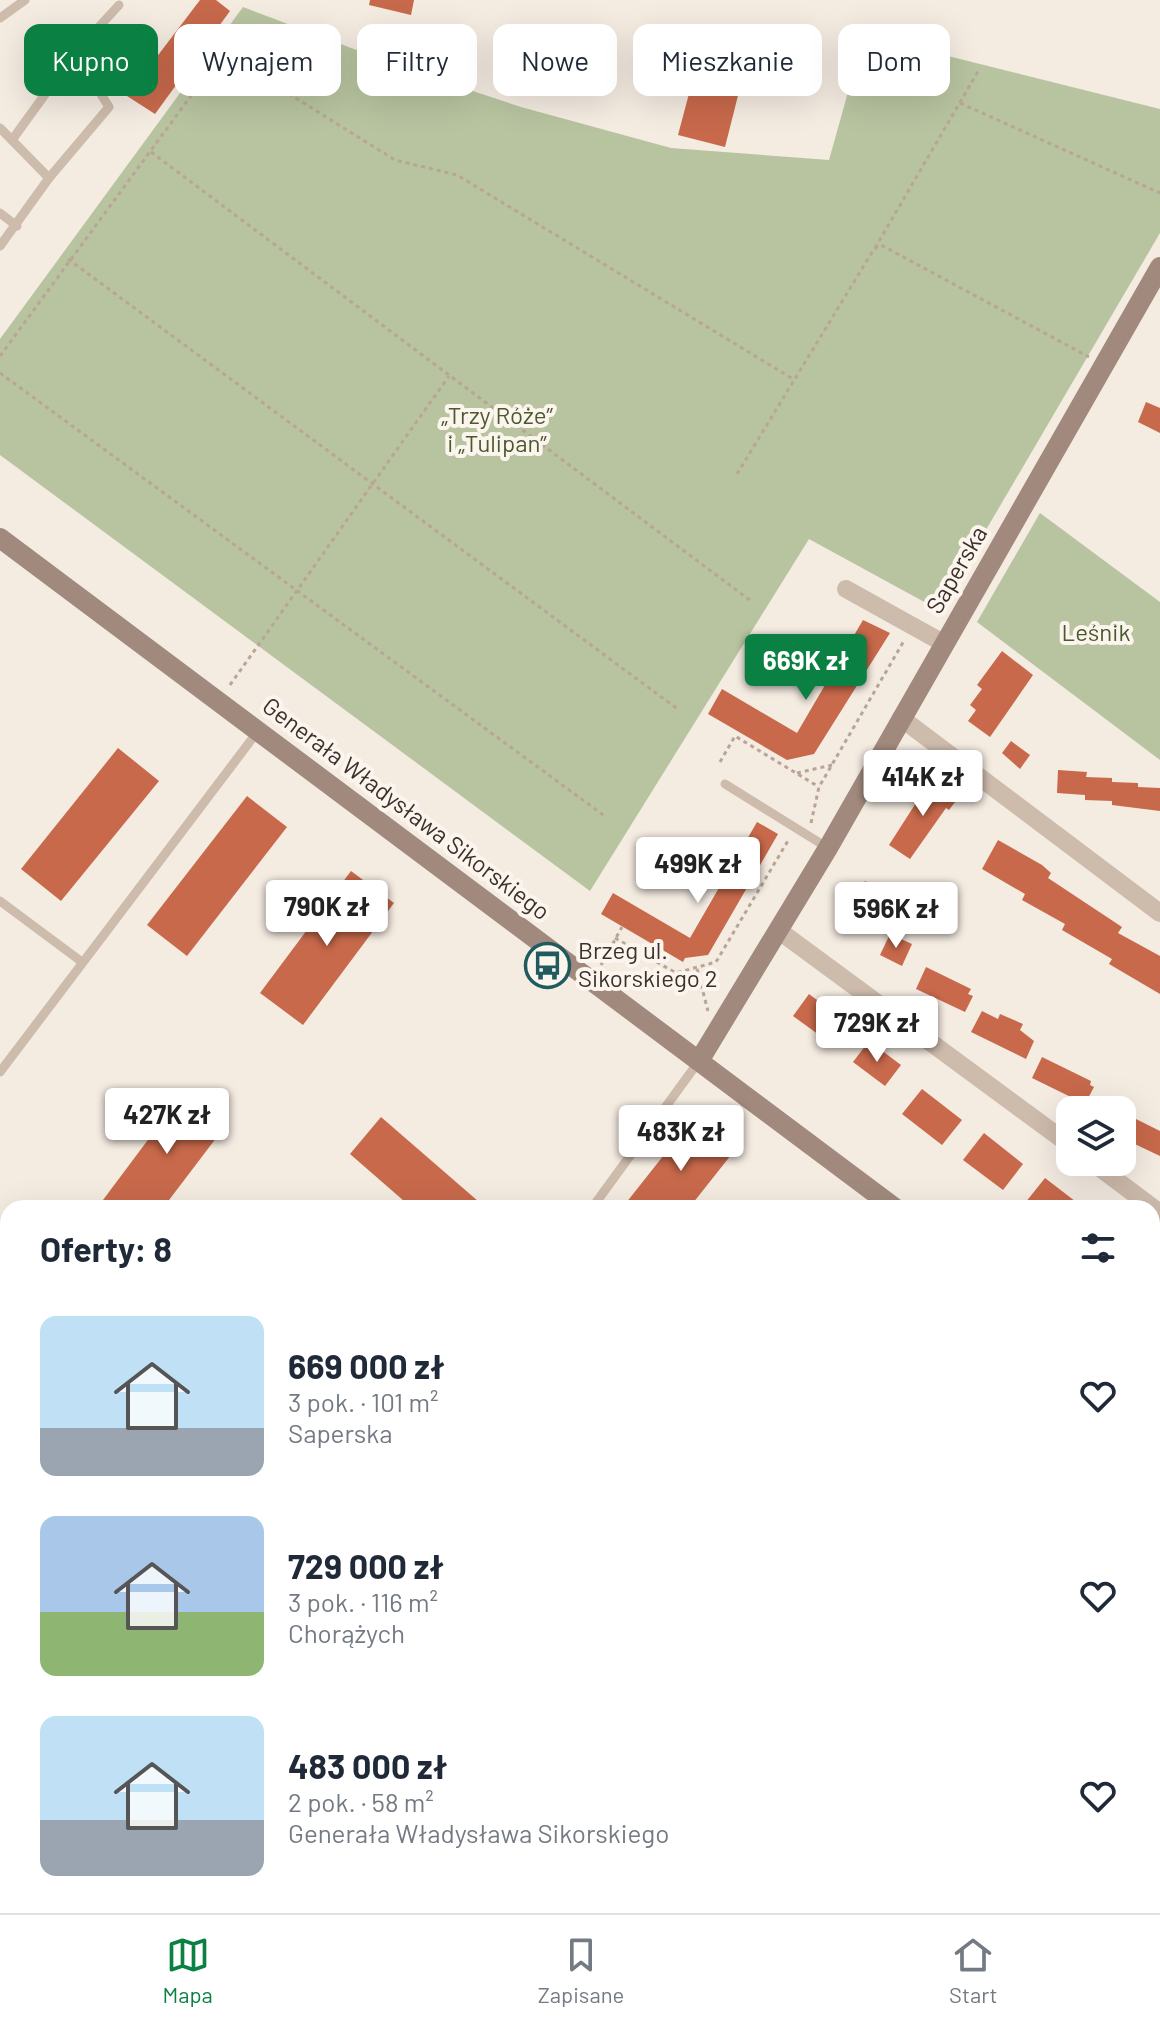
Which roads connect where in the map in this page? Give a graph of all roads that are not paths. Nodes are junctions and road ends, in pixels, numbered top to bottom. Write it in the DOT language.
graph roads {
  1 [pos="25,0"];
  2 [pos="119,5"];
  3 [pos="0,18"];
  4 [pos="102,24"];
  5 [pos="44,96"];
  6 [pos="102,96"];
  7 [pos="0,128"];
  8 [pos="12,140"];
  9 [pos="49,178"];
  10 [pos="0,213"];
  11 [pos="17,226"];
  12 [pos="0,246"];
  13 [pos="1160,267"];
  14 [pos="0,538"];
  15 [pos="846,589"];
  16 [pos="945,644"];
  17 [pos="901,718"];
  18 [pos="258,731"];
  19 [pos="725,784"];
  20 [pos="828,848"];
  21 [pos="0,901"];
  22 [pos="1160,913"];
  23 [pos="778,930"];
  24 [pos="82,962"];
  25 [pos="699,1061"];
  26 [pos="0,1072"];
  27 [pos="1056,1135"];
  28 [pos="1111,1176"];
  29 [pos="598,1200"];
  30 [pos="884,1200"];
  31 [pos="1143,1200"];
  1 -- 3 [label="lane"];
  2 -- 4 [label="lane"];
  5 -- 8 [label="lane"];
  6 -- 9 [label="lane"];
  7 -- 8 [label="lane"];
  8 -- 9 [label="lane"];
  9 -- 11 [label="lane"];
  10 -- 11 [label="lane"];
  11 -- 12 [label="lane"];
  13 -- 16 [label="main road, Saperska"];
  14 -- 18 [label="main road, Generała Władysława Sikorskiego"];
  15 -- 16 [label="street"];
  16 -- 17 [label="main road, Saperska"];
  17 -- 20 [label="main road, Saperska"];
  17 -- 22 [label="street"];
  18 -- 24 [label="lane"];
  18 -- 25 [label="main road, Generała Władysława Sikorskiego"];
  19 -- 20 [label="lane"];
  20 -- 23 [label="main road, Saperska"];
  21 -- 24 [label="lane"];
  23 -- 25 [label="main road, Saperska"];
  23 -- 27 [label="street"];
  24 -- 26 [label="lane"];
  25 -- 29 [label="lane"];
  25 -- 30 [label="main road, Generała Władysława Sikorskiego"];
  28 -- 31 [label="street"];
}
